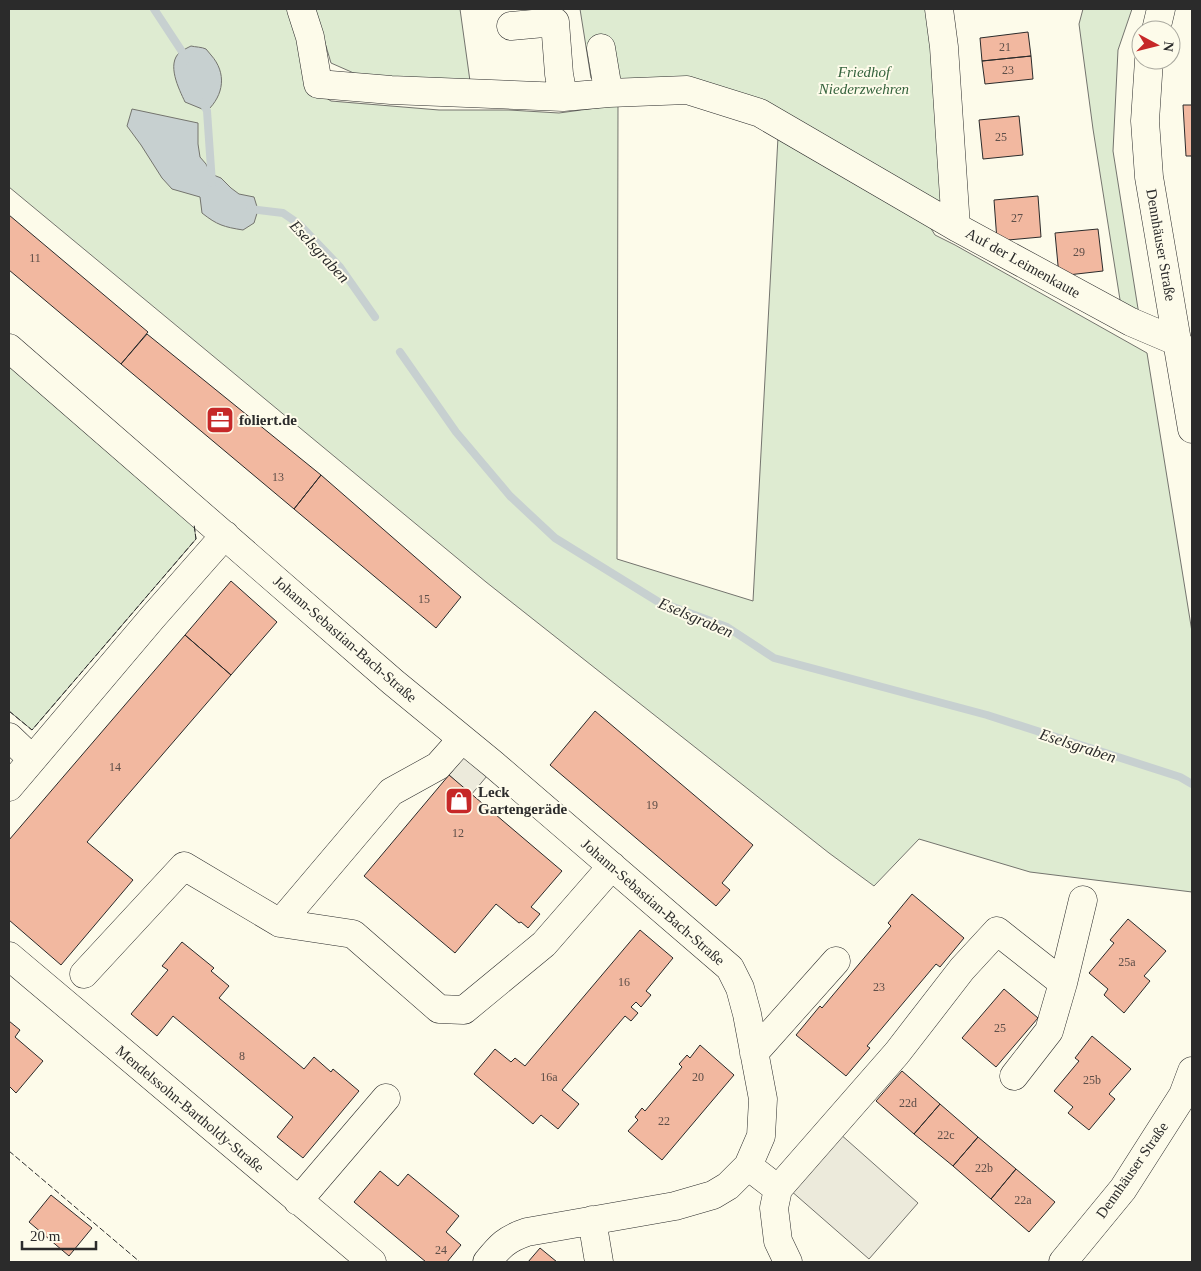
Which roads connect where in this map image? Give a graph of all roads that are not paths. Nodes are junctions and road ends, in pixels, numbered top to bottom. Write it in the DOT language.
graph roads {
  1 [pos="301,9"];
  2 [pos="939,9"];
  3 [pos="511,26"];
  4 [pos="601,48"];
  5 [pos="1148,70"];
  6 [pos="609,93"];
  7 [pos="563,98"];
  8 [pos="956,227"];
  9 [pos="1178,342"];
  10 [pos="9,348"];
  11 [pos="1192,429"];
  12 [pos="225,535"];
  13 [pos="9,738"];
  14 [pos="462,739"];
  15 [pos="32,759"];
  16 [pos="9,787"];
  17 [pos="612,866"];
  18 [pos="1083,900"];
  19 [pos="280,923"];
  20 [pos="9,956"];
  21 [pos="836,960"];
  22 [pos="84,974"];
  23 [pos="1063,984"];
  24 [pos="754,1052"];
  25 [pos="1014,1076"];
  26 [pos="1189,1089"];
  27 [pos="386,1098"];
  28 [pos="748,1166"];
  29 [pos="778,1189"];
  30 [pos="298,1200"];
  31 [pos="592,1220"];
  32 [pos="372,1262"];
  33 [pos="487,1262"];
  34 [pos="599,1262"];
  35 [pos="788,1262"];
  36 [pos="1062,1262"];
  1 -- 7 [label="street"];
  2 -- 8 [label="street, Auf der Leimenkaute"];
  3 -- 7 [label="street"];
  4 -- 6 [label="street"];
  5 -- 9 [label="street, Dennhäuser Straße"];
  6 -- 7 [label="street"];
  6 -- 8 [label="street"];
  8 -- 9 [label="street, Auf der Leimenkaute"];
  9 -- 11 [label="street, Dennhäuser Straße"];
  10 -- 12 [label="street, Johann-Sebastian-Bach-Straße"];
  12 -- 14 [label="street, Johann-Sebastian-Bach-Straße"];
  12 -- 15 [label="street"];
  13 -- 15 [label="street"];
  14 -- 17 [label="street, Johann-Sebastian-Bach-Straße"];
  14 -- 19 [label="street"];
  15 -- 16 [label="street"];
  17 -- 19 [label="street"];
  17 -- 24 [label="street, Johann-Sebastian-Bach-Straße"];
  18 -- 23 [label="street"];
  19 -- 22 [label="street"];
  20 -- 30 [label="street, Mendelssohn-Bartholdy-Straße"];
  21 -- 24 [label="street"];
  23 -- 25 [label="street"];
  23 -- 29 [label="street"];
  24 -- 28 [label="street, Johann-Sebastian-Bach-Straße"];
  26 -- 36 [label="street, Dennhäuser Straße"];
  27 -- 30 [label="street"];
  28 -- 29 [label="street"];
  28 -- 31 [label="street, Johann-Sebastian-Bach-Straße"];
  29 -- 35 [label="street"];
  30 -- 32 [label="street, Mendelssohn-Bartholdy-Straße"];
  31 -- 33 [label="street, Johann-Sebastian-Bach-Straße"];
  31 -- 34 [label="street"];
}
